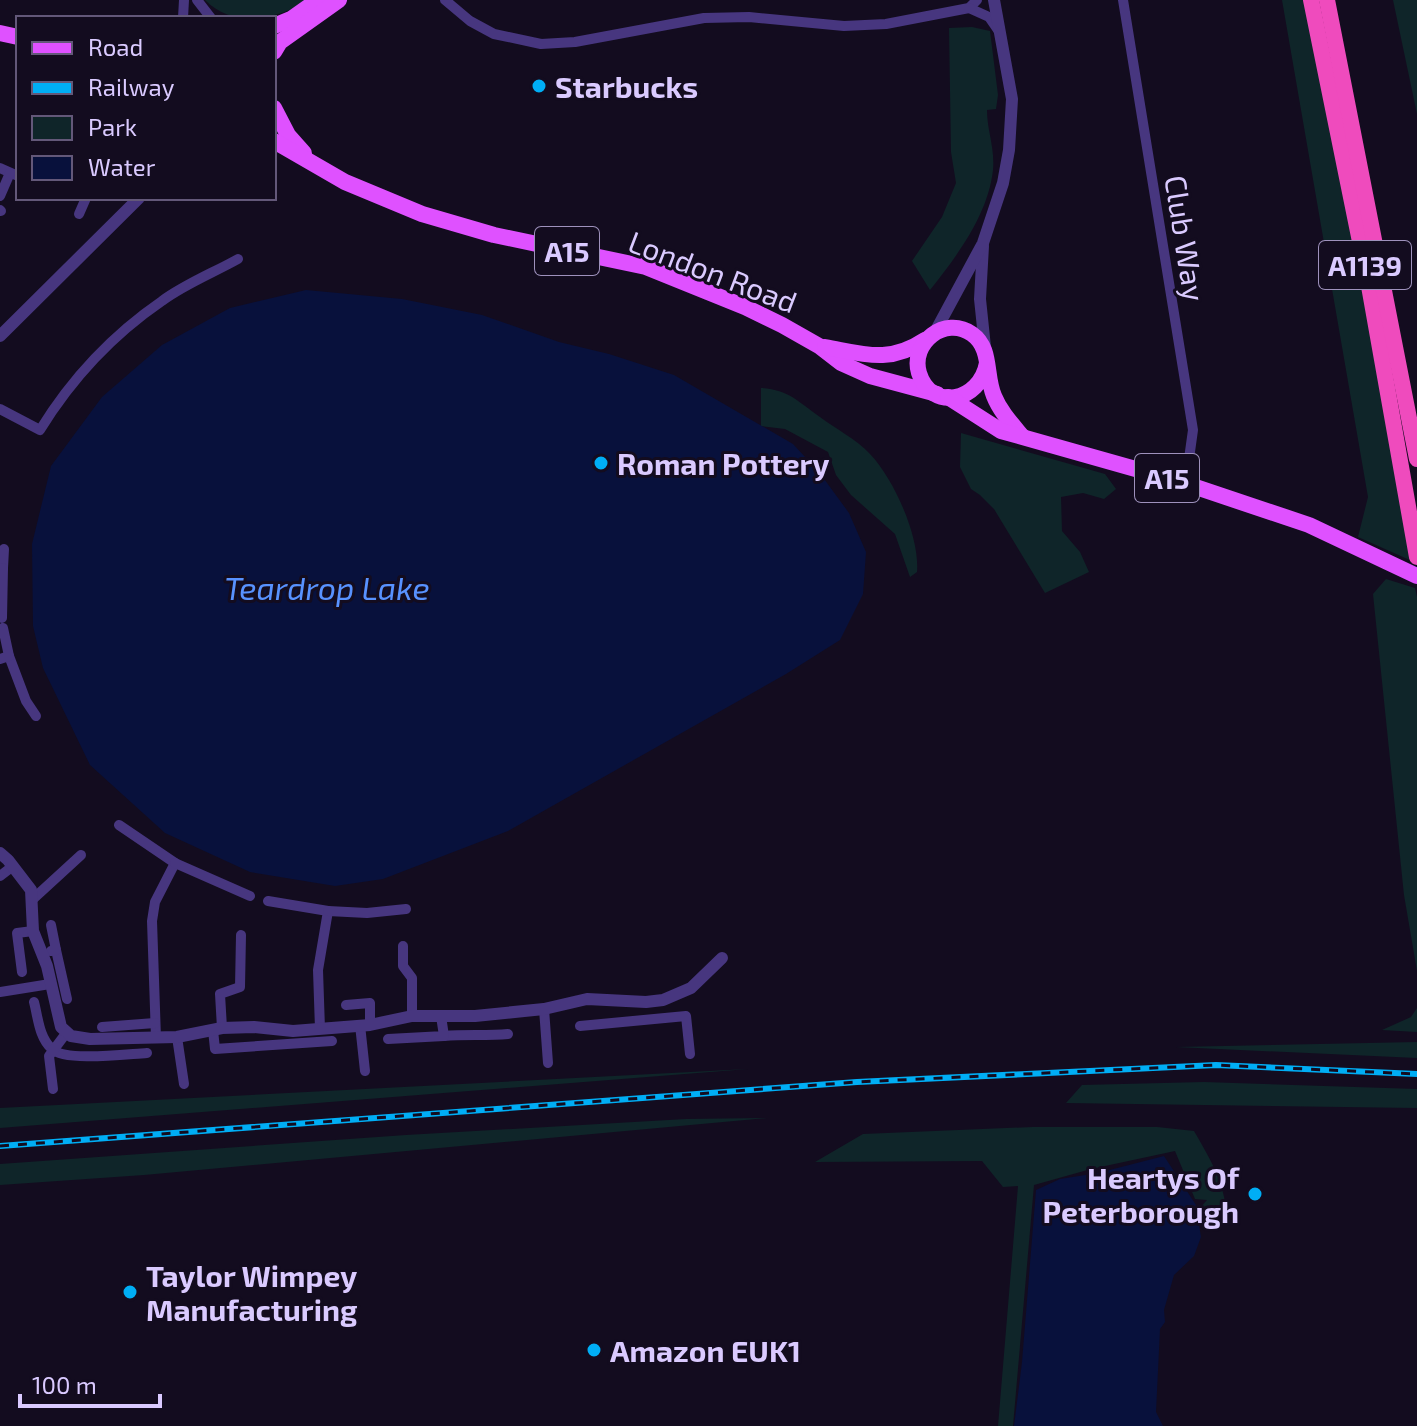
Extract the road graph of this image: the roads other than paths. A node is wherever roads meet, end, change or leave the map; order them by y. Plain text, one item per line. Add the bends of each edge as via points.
1 (197, 0) edge
2 (318, 0) edge
3 (339, 0) edge
4 (445, 0) edge
5 (997, 0) edge
6 (1123, 0) edge
7 (1311, 0) edge
8 (1327, 0) edge
9 (973, 4) edge
10 (209, 16) edge
11 (276, 25) edge
12 (1001, 37) junction
13 (276, 49) edge
14 (276, 112) edge
15 (276, 142) edge
16 (313, 163) junction
17 (9, 172) edge
18 (0, 196) edge
19 (137, 200) edge
20 (983, 243) junction
21 (232, 259) dead end
22 (0, 336) edge
23 (930, 336) junction
24 (819, 346) junction
25 (986, 358) junction
26 (942, 396) junction
27 (0, 409) edge
28 (1023, 437) junction
29 (1417, 459) edge
30 (1178, 481) junction
31 (4, 549) dead end
32 (1417, 557) edge
33 (1, 568) edge
34 (1417, 576) edge
35 (5, 657) edge
36 (36, 716) dead end
37 (119, 825) dead end
38 (0, 853) edge
39 (81, 855) dead end
40 (175, 863) junction
41 (13, 866) junction
42 (0, 876) edge
43 (250, 896) dead end
44 (33, 899) junction
45 (268, 901) dead end
46 (406, 909) dead end
47 (328, 911) junction
48 (51, 925) dead end
49 (33, 931) junction
50 (241, 935) dead end
51 (403, 946) dead end
52 (49, 951) junction
53 (722, 958) dead end
54 (22, 972) dead end
55 (50, 984) junction
56 (0, 992) edge
57 (67, 999) dead end
58 (34, 1002) dead end
59 (646, 1002) junction
60 (346, 1005) dead end
61 (544, 1009) junction
62 (412, 1016) junction
63 (441, 1016) junction
64 (645, 1021) junction
65 (155, 1023) junction
66 (365, 1025) junction
67 (580, 1026) dead end
68 (102, 1027) dead end
69 (268, 1028) junction
70 (217, 1029) junction
71 (320, 1029) junction
72 (67, 1032) junction
73 (508, 1034) dead end
74 (444, 1036) junction
75 (177, 1037) junction
76 (156, 1038) junction
77 (388, 1039) dead end
78 (332, 1041) dead end
79 (267, 1046) junction
80 (53, 1052) junction
81 (147, 1053) dead end
82 (690, 1054) dead end
83 (548, 1063) dead end
84 (365, 1071) dead end
85 (184, 1084) dead end
86 (53, 1089) dead end

1 - 10 street
2 - 11 main road
3 - 13 main road
4 - 9 street via 494,34 541,44 704,18 886,24
5 - 12 street
6 - 30 street, Club Way via 1193,430 1188,466
7 - 32 highway, A1139
8 - 29 highway, A1139
9 - 12 street
12 - 20 street via 1012,99 1009,150
14 - 16 main road, London Road / A15
15 - 16 main road, London Road / A15
16 - 24 main road, London Road / A15 via 422,214 646,267 745,307
17 - 18 street
19 - 22 street
20 - 23 street
20 - 25 street via 980,299
21 - 27 street via 121,331 73,380 40,430
23 - 24 main road, London Road / A15 via 904,352 880,356
23 - 25 main road, A15 via 965,330 981,343
23 - 26 main road, A15 via 920,349 918,370 928,389
24 - 26 main road, London Road / A15 via 870,376
25 - 26 main road via 985,374 971,393
25 - 28 main road via 995,399
26 - 28 main road, London Road / A15 via 1001,431
28 - 30 main road, London Road / A15
30 - 34 main road, London Road / A15 via 1309,525
31 - 33 street
33 - 35 street
35 - 36 street
37 - 40 street
38 - 41 street
39 - 44 street
40 - 43 street
40 - 65 street via 155,902 152,921
41 - 42 street
41 - 44 street
44 - 49 street
45 - 47 street
46 - 47 street
47 - 71 street via 318,970
48 - 52 street
49 - 52 street
49 - 54 street via 16,927
50 - 70 street via 240,987 220,994
51 - 62 street via 403,966 412,978
52 - 55 street
52 - 57 street
53 - 59 street via 691,988
55 - 56 street
55 - 72 street
58 - 80 street via 43,1037
59 - 61 street via 587,999
59 - 64 street
60 - 66 street via 370,1003
61 - 63 street
61 - 83 street
62 - 63 street
62 - 66 street
63 - 74 street
64 - 67 street
64 - 82 street via 686,1016
65 - 68 street
65 - 76 street
66 - 71 street
66 - 84 street
69 - 70 street
69 - 71 street
69 - 79 street
70 - 75 street
70 - 79 street via 215,1049
72 - 76 street via 90,1039
72 - 80 street
73 - 74 street
74 - 77 street
75 - 76 street
75 - 85 street
78 - 79 street
80 - 81 street
80 - 86 street

